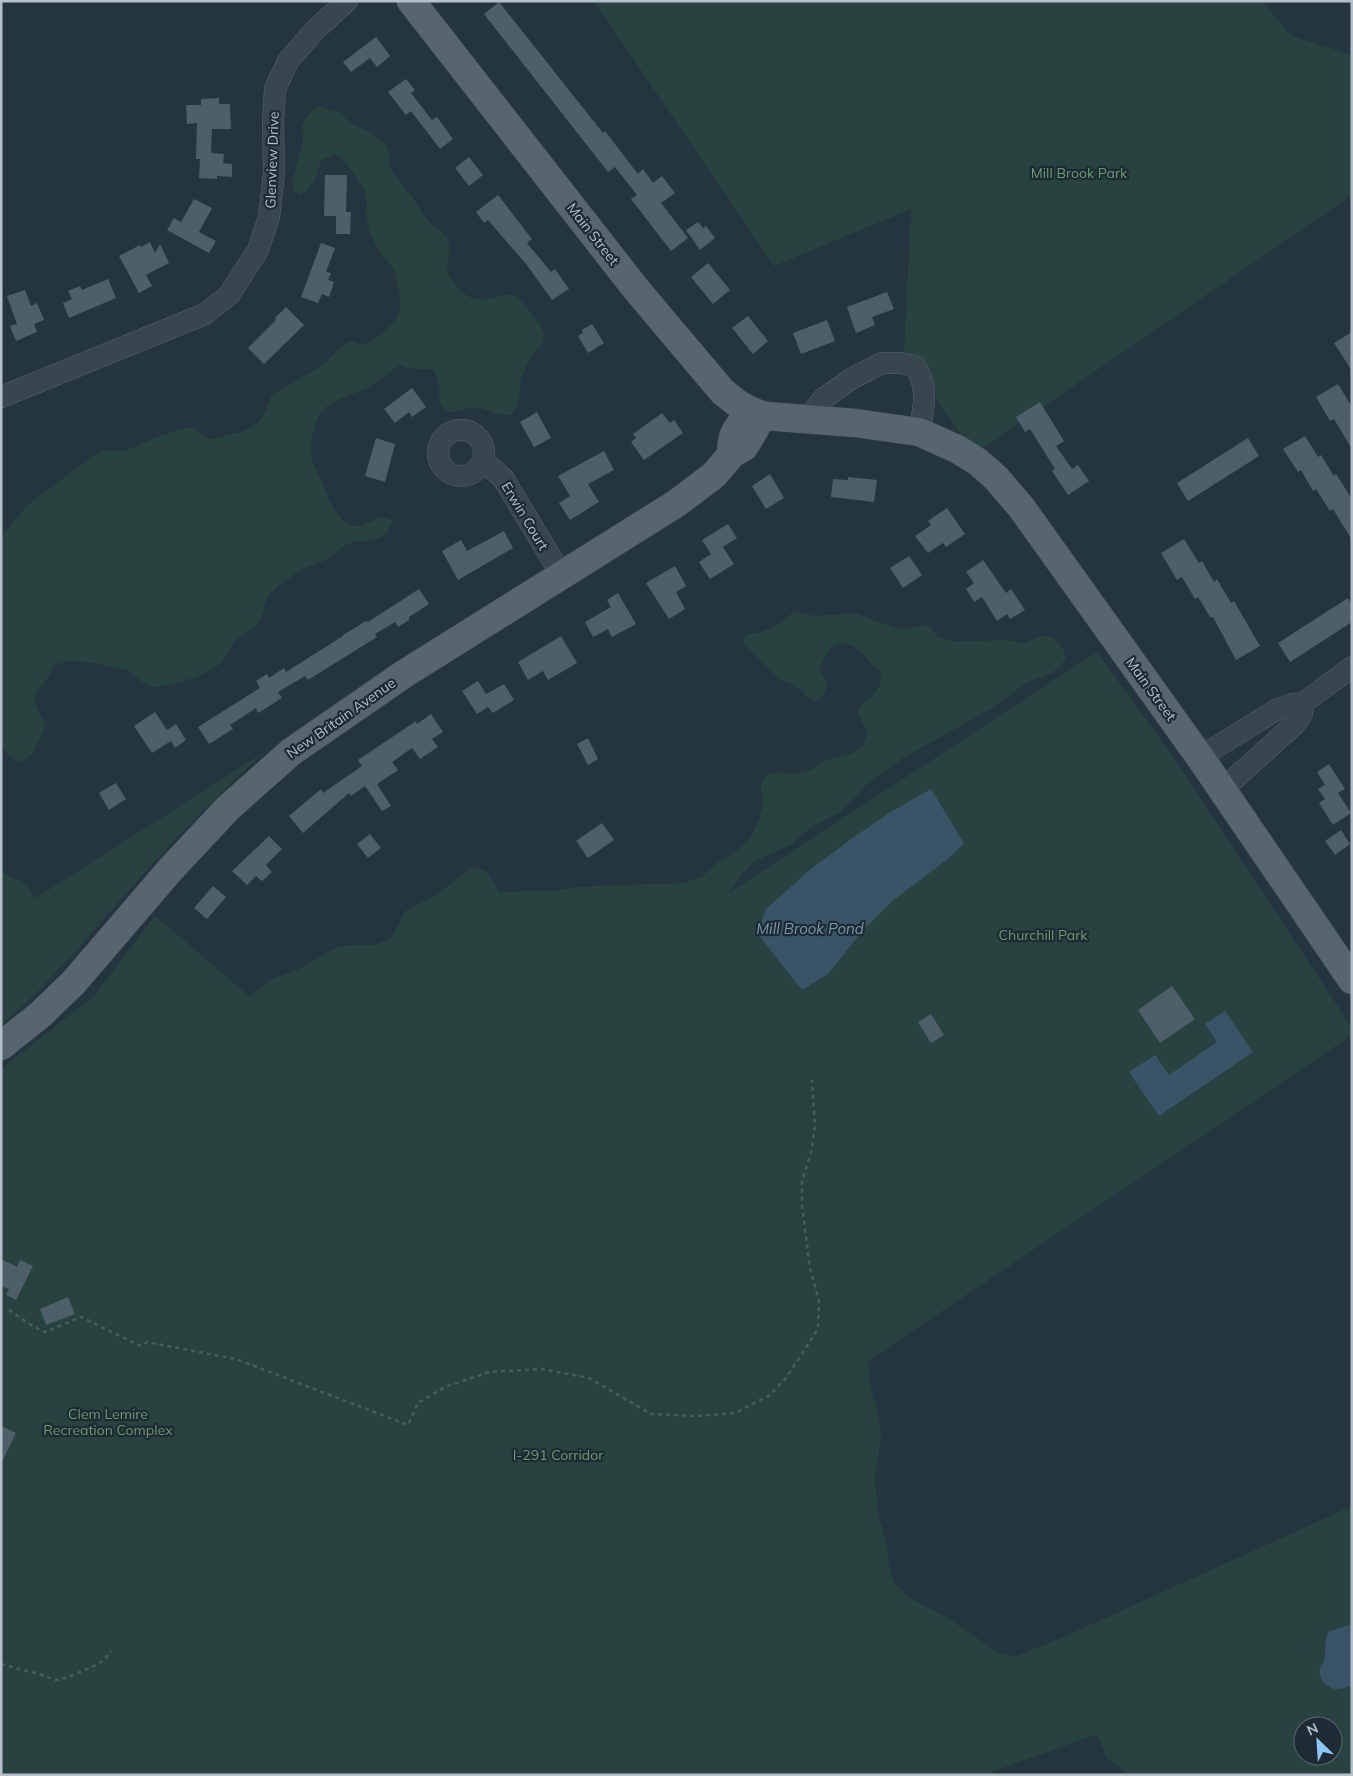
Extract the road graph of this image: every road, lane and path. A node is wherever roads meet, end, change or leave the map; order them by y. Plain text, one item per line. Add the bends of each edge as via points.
1 (347, 1) edge
2 (411, 1) edge
3 (1, 396) edge
4 (755, 414) junction
5 (806, 420) junction
6 (919, 432) junction
7 (483, 461) dead end
8 (562, 576) junction
9 (1352, 667) edge
10 (1303, 703) junction
11 (1200, 757) junction
12 (1222, 790) junction
13 (1352, 980) edge
14 (1, 1046) edge
15 (812, 1080) dead end
16 (9, 1310) dead end
17 (111, 1651) dead end
18 (1, 1664) edge

1 - 3 street, Glenview Drive via 316,28 288,61 275,89 274,172 269,217 258,250 229,295 205,314
2 - 4 main road, Main Street via 636,289 722,391
4 - 5 main road, Main Street
4 - 8 main road, New Britain Avenue via 743,419 732,439 732,454 714,476
5 - 6 main road, Main Street
5 - 6 street via 824,398 851,379 882,363 900,362 915,366 922,377 924,393
6 - 11 main road, Main Street via 964,452 1009,492
7 - 8 street, Erwin Court via 503,478
8 - 14 main road, New Britain Avenue via 404,674 291,752 228,808 158,883 74,982
9 - 10 street
10 - 11 street via 1278,709
10 - 12 street via 1302,714 1295,724
11 - 12 main road, Main Street
12 - 13 main road, Main Street
15 - 16 path via 815,1126 802,1181 802,1206 810,1269 819,1300 818,1329 786,1378 770,1395 735,1413 697,1416 651,1414 589,1378 542,1369 489,1372 445,1387 418,1403 408,1425 236,1359 147,1342 141,1346 82,1317 45,1332
17 - 18 path via 94,1666 54,1680

